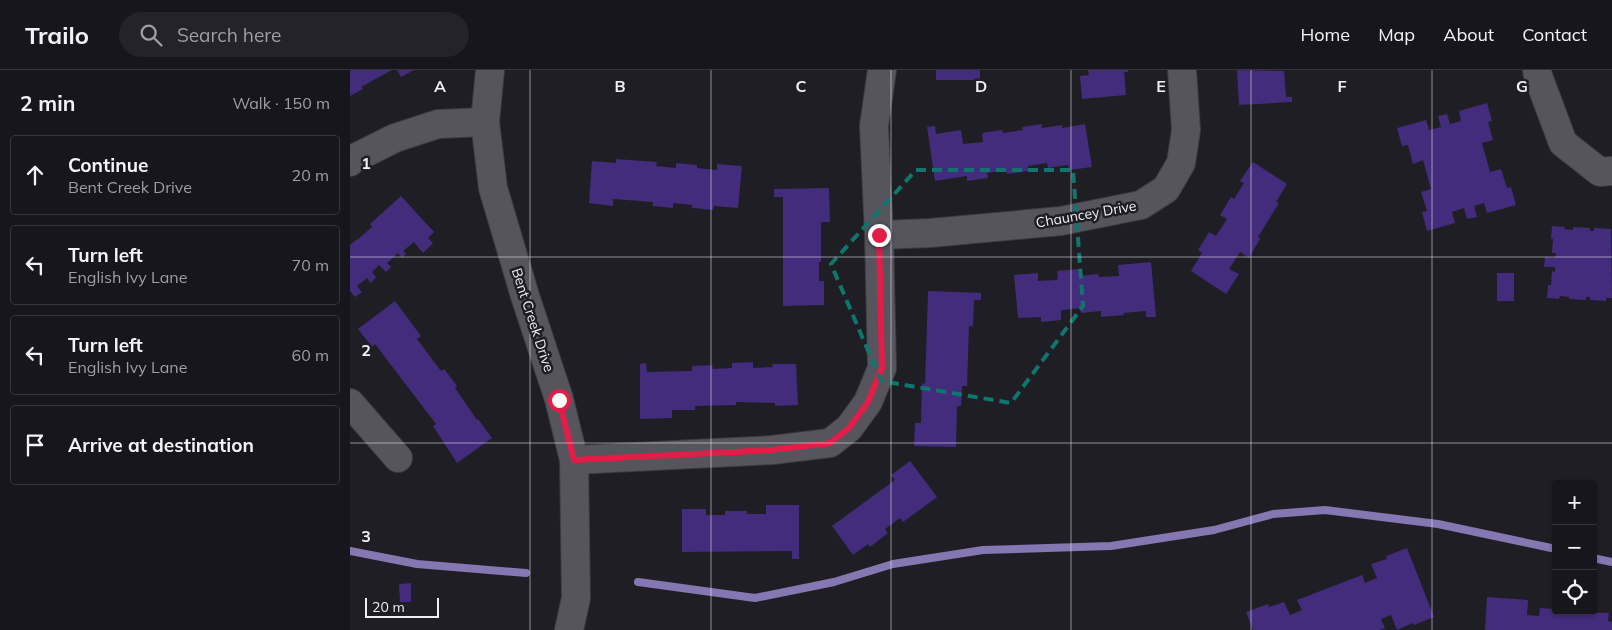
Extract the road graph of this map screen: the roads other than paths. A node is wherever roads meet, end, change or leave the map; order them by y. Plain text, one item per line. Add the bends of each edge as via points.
1 (490, 70) edge
2 (882, 70) edge
3 (1182, 70) edge
4 (1537, 70) edge
5 (485, 122) junction
6 (350, 162) edge
7 (1612, 171) edge
8 (879, 235) junction
9 (350, 403) edge
10 (398, 458) dead end
11 (574, 460) junction
12 (570, 630) edge

1 - 5 street, Bent Creek Drive
2 - 8 street via 874,126
3 - 8 street, Chauncey Drive via 1186,130 1181,163 1166,189 1141,205 1061,221
4 - 7 street via 1563,143 1600,172
5 - 6 street via 438,124 395,138
5 - 11 street, Bent Creek Drive via 493,188 559,400
8 - 11 street via 882,368 868,402 849,428 830,443 772,450
9 - 10 street
11 - 12 street, Bent Creek Drive via 576,598

